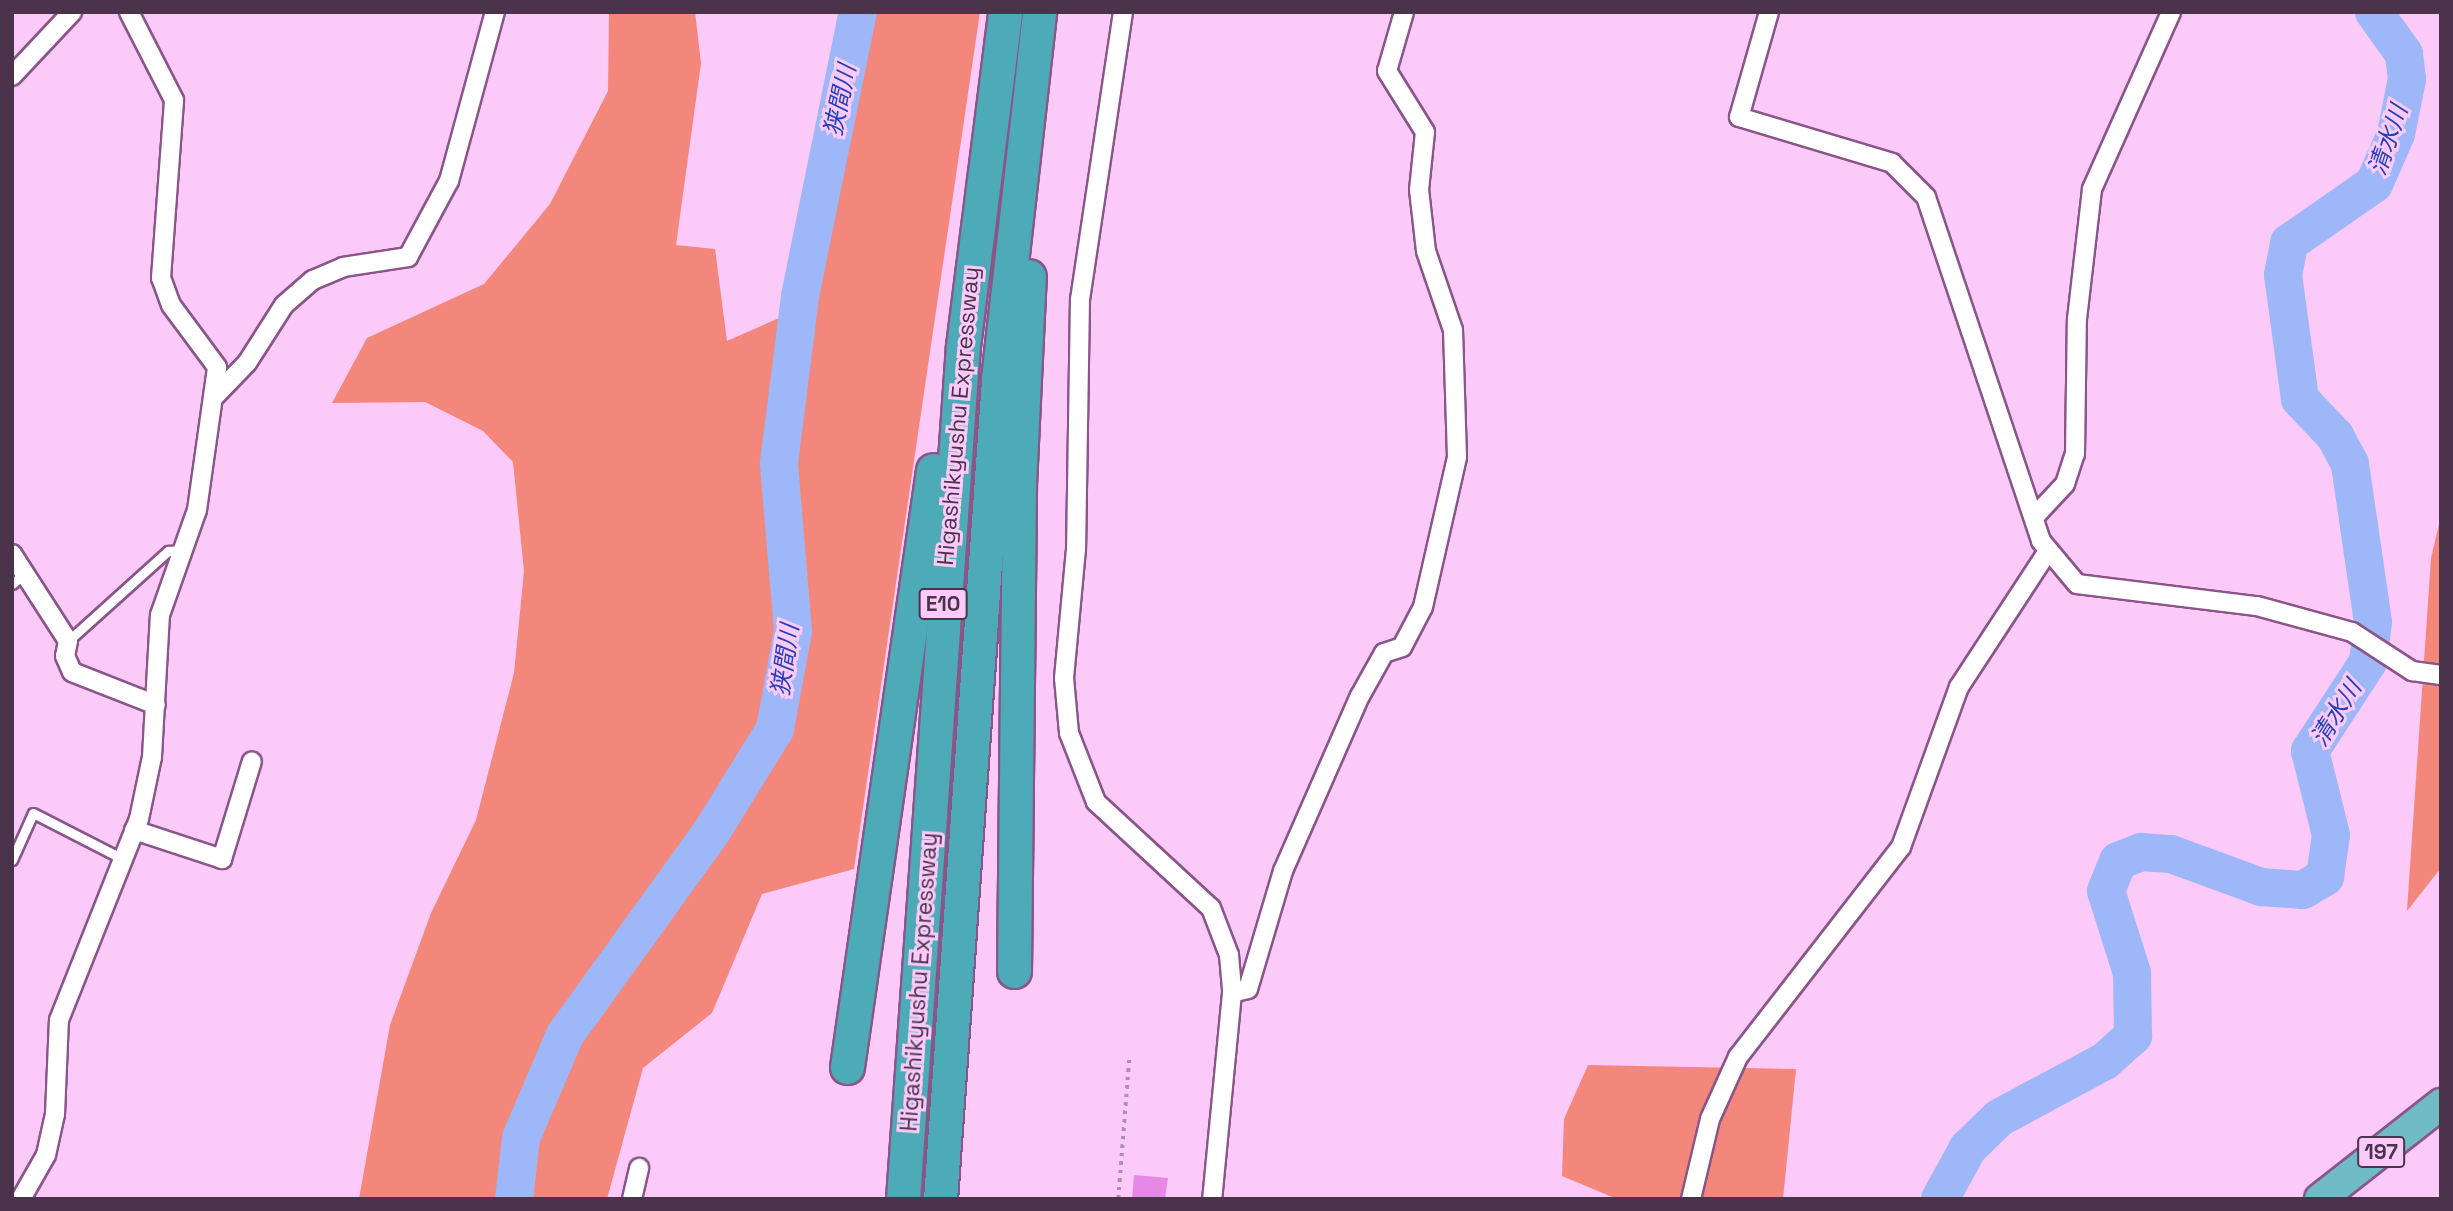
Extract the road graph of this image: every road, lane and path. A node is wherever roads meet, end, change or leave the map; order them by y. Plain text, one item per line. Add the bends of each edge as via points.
1 (72, 12) edge
2 (129, 12) edge
3 (495, 12) edge
4 (1005, 12) edge
5 (1039, 12) edge
6 (1051, 12) edge
7 (1123, 12) edge
8 (1404, 12) edge
9 (1769, 12) edge
10 (2171, 12) edge
11 (12, 76) edge
12 (978, 200) junction
13 (214, 397) junction
14 (2036, 515) junction
15 (181, 550) junction
16 (2048, 551) junction
17 (12, 554) edge
18 (19, 579) edge
19 (68, 641) junction
20 (2441, 675) edge
21 (156, 705) junction
22 (252, 761) dead end
23 (134, 830) junction
24 (123, 859) junction
25 (12, 860) edge
26 (1014, 971) dead end
27 (1233, 993) junction
28 (1129, 1059) dead end
29 (847, 1067) dead end
30 (2441, 1104) edge
31 (2441, 1119) edge
32 (639, 1168) dead end
33 (22, 1199) edge
34 (632, 1199) edge
35 (904, 1199) edge
36 (940, 1199) edge
37 (1118, 1199) edge
38 (1212, 1199) edge
39 (1690, 1199) edge
40 (2320, 1199) edge
41 (2346, 1199) edge

1 - 11 street
2 - 13 street via 174,100 161,278 170,305 217,367
3 - 13 street via 449,181 408,257 342,267 313,280 284,305 247,363
4 - 12 highway, Higashikyushu Expressway / E10
5 - 36 highway, Higashikyushu Expressway / E10 via 998,379
6 - 26 highway via 1030,247 1019,485
7 - 27 street via 1080,299 1076,548 1064,678 1069,733 1096,802 1212,908 1228,955
8 - 27 street via 1387,71 1425,132 1419,190 1426,251 1453,330 1457,457 1423,607 1402,647 1384,653 1360,696 1283,871 1248,989
9 - 14 street via 1739,117 1892,163 1918,186 1940,227
10 - 14 street via 2092,189 2077,319 2075,454 2065,484
12 - 29 highway via 943,396
12 - 35 highway, Higashikyushu Expressway / E10 via 944,589
13 - 15 street via 197,510
14 - 16 street
15 - 19 lane via 168,551
15 - 21 street via 160,615
16 - 20 street via 2077,584 2257,606 2352,632 2412,671
16 - 39 street via 1959,687 1900,847 1738,1057 1710,1119
17 - 18 street
18 - 19 street
19 - 21 street via 65,656 72,673
21 - 23 street
22 - 23 street via 222,859
23 - 24 street
24 - 25 lane via 33,813
24 - 33 street via 59,1020 49,1141
27 - 38 street
28 - 37 path
30 - 40 highway, 197
31 - 41 highway, 197
32 - 34 street

